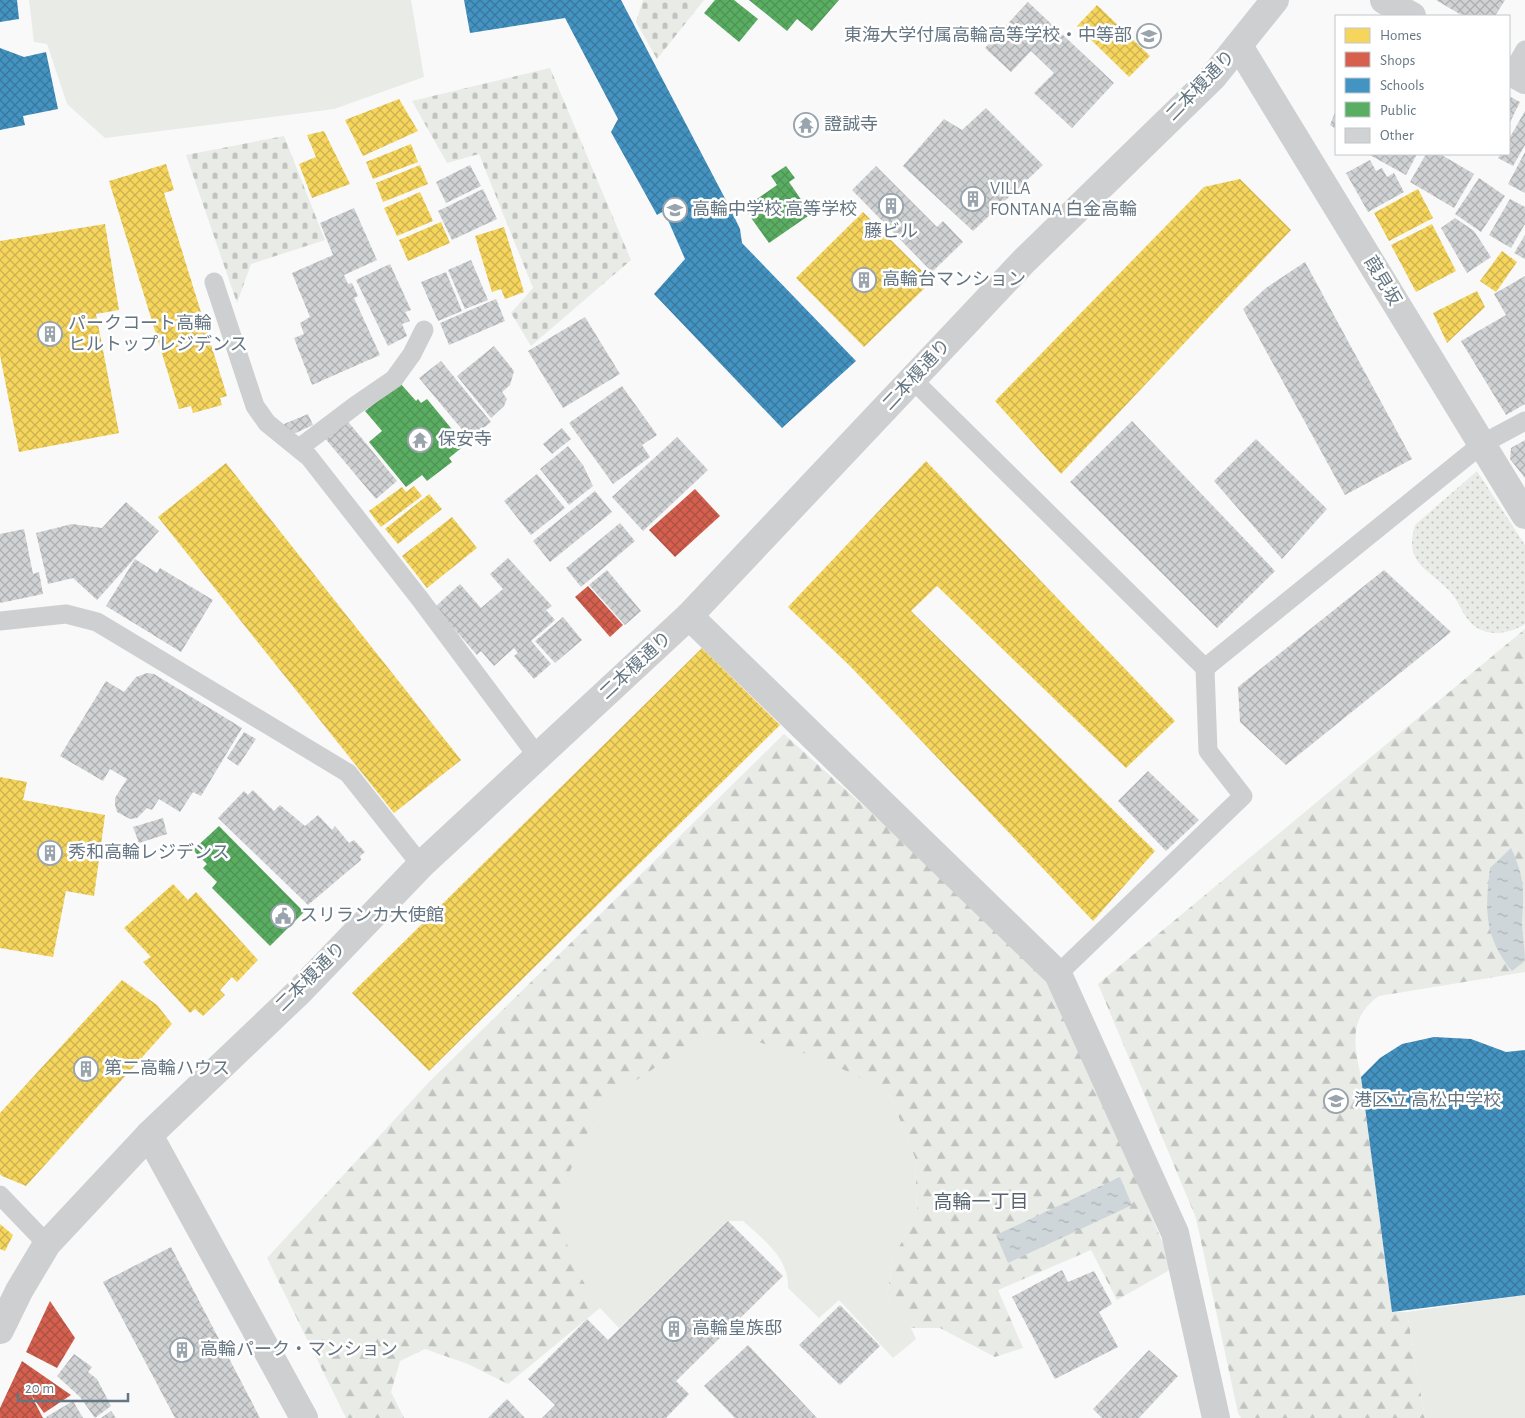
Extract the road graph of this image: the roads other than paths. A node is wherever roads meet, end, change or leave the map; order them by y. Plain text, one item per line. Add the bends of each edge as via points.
1 (1275, 0) edge
2 (1384, 0) edge
3 (1410, 15) edge
4 (1239, 46) junction
5 (214, 282) dead end
6 (424, 330) dead end
7 (913, 380) junction
8 (1525, 421) edge
9 (1482, 444) junction
10 (299, 448) junction
11 (1525, 515) edge
12 (690, 616) junction
13 (0, 621) edge
14 (1205, 668) junction
15 (538, 757) junction
16 (421, 865) junction
17 (1058, 974) junction
18 (149, 1135) junction
19 (0, 1195) edge
20 (47, 1244) junction
21 (0, 1330) edge
22 (304, 1418) edge
23 (1216, 1418) edge

1 - 4 street, 二本榎通り
2 - 3 street
4 - 7 street, 二本榎通り via 1213,77 1024,261
4 - 9 street, 葭見坂
5 - 10 lane via 256,406 267,423
6 - 10 lane via 394,379
7 - 12 street, 二本榎通り
7 - 14 lane
8 - 9 lane
9 - 11 street, 葭見坂
9 - 14 lane
10 - 15 lane via 420,599
12 - 15 street, 二本榎通り
12 - 17 street
13 - 16 lane via 66,614 98,622 348,773
14 - 17 lane via 1208,751 1243,796
15 - 16 street, 二本榎通り
16 - 18 street, 二本榎通り via 299,992
17 - 23 street via 1175,1234
18 - 20 street, 二本榎通り
18 - 22 street
19 - 20 lane
20 - 21 street, 二本榎通り

